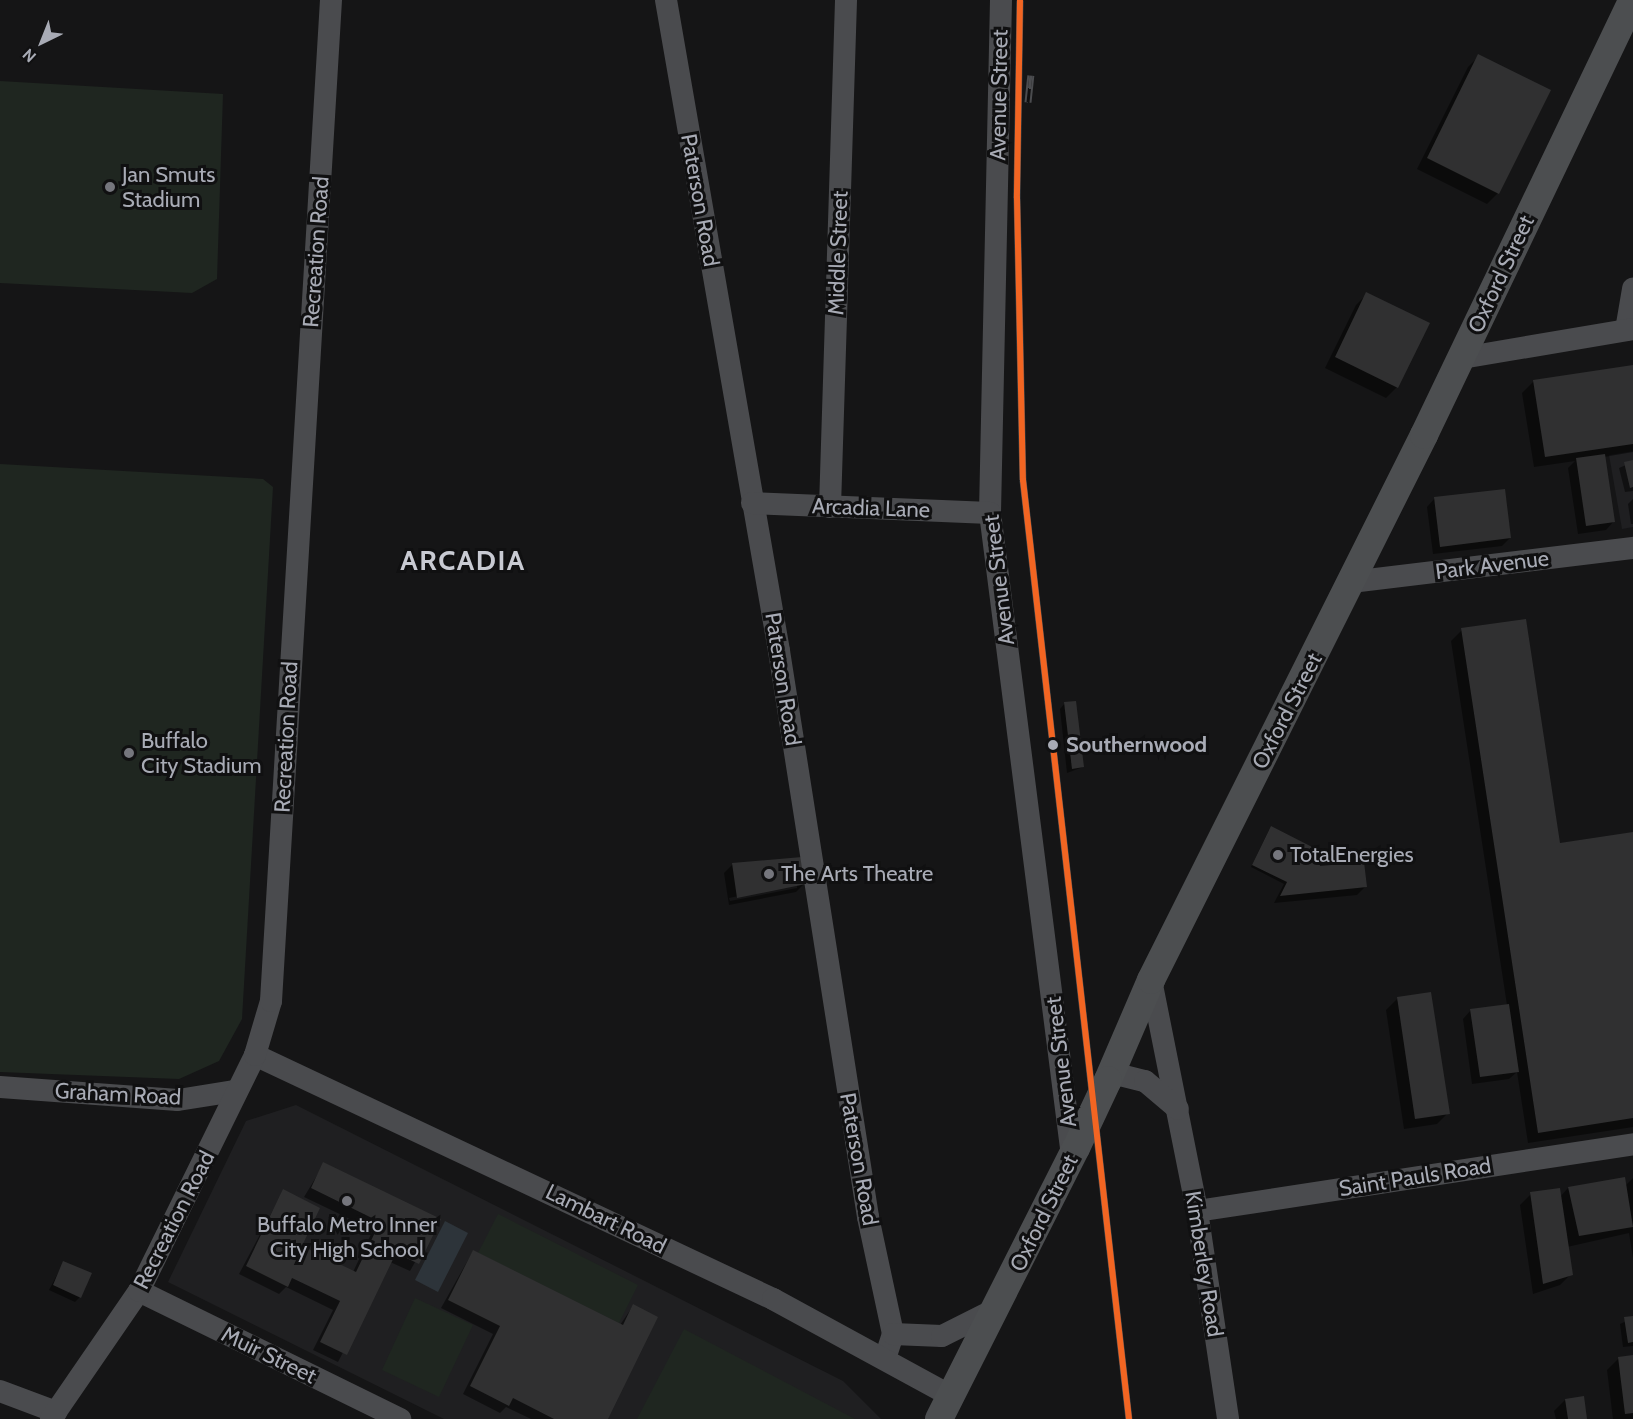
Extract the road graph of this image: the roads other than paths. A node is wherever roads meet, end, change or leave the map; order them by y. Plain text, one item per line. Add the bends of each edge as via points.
1 (331, 0) edge
2 (666, 0) edge
3 (846, 0) edge
4 (1000, 0) edge
5 (1632, 0) edge
6 (1633, 289) edge
7 (1629, 330) edge
8 (1462, 358) junction
9 (752, 503) junction
10 (830, 507) junction
11 (990, 513) junction
12 (1633, 548) edge
13 (1351, 582) junction
14 (1151, 980) junction
15 (255, 1055) junction
16 (1110, 1077) junction
17 (0, 1087) edge
18 (236, 1091) junction
19 (1178, 1109) junction
20 (1633, 1144) edge
21 (1074, 1152) junction
22 (1197, 1211) junction
23 (139, 1291) junction
24 (996, 1309) junction
25 (893, 1334) junction
26 (885, 1358) junction
27 (0, 1390) edge
28 (945, 1407) edge
29 (53, 1415) edge
30 (400, 1419) edge
31 (1228, 1419) edge

1 - 15 street, Recreation Road via 272,990
2 - 9 street, Paterson Road
3 - 10 street, Middle Street
4 - 11 street, Avenue Street
5 - 8 main road, Oxford Street
6 - 7 street
7 - 8 street
8 - 13 main road, Oxford Street
9 - 10 street, Arcadia Lane
9 - 25 street, Paterson Road via 851,1115
10 - 11 street, Arcadia Lane
11 - 21 street, Avenue Street
12 - 13 street, Park Avenue
13 - 14 main road, Oxford Street
14 - 16 main road, Oxford Street
14 - 19 street, Kimberley Road
15 - 18 street, Recreation Road
15 - 26 street, Lambart Road via 773,1299
16 - 19 street via 1145,1082
16 - 21 main road, Oxford Street, bridge
17 - 18 street, Graham Road via 178,1100
18 - 23 street, Recreation Road
19 - 22 street, Kimberley Road
20 - 22 street, Saint Pauls Road
21 - 24 main road, Oxford Street
22 - 31 street, Kimberley Road
23 - 29 street, Recreation Road
23 - 30 street, Muir Street
24 - 25 street via 942,1336
24 - 28 main road, Oxford Street
25 - 26 street, Paterson Road
26 - 28 street, Lambart Road
27 - 29 street

